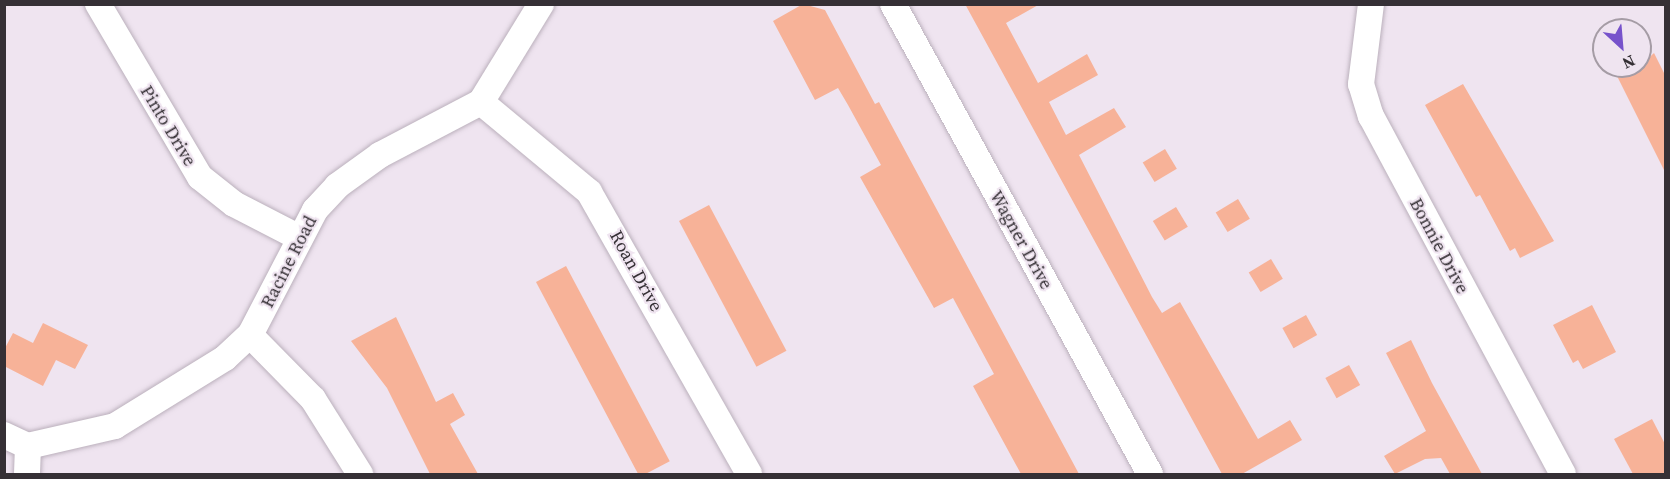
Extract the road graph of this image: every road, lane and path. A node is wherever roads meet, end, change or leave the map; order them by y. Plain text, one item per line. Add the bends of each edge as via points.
1 (98, 4) edge
2 (541, 4) edge
3 (893, 4) edge
4 (1371, 4) edge
5 (481, 102) junction
6 (298, 237) junction
7 (250, 335) junction
8 (4, 435) edge
9 (28, 446) junction
10 (27, 474) edge
11 (360, 474) edge
12 (749, 474) edge
13 (1150, 474) edge
14 (1563, 474) edge

1 - 6 street, Pinto Drive via 200,177 234,204
2 - 5 street, Racine Road
3 - 13 street, Wagner Drive
4 - 14 street, Bonnie Drive via 1361,84 1371,116
5 - 6 street, Racine Road via 354,172 315,210
5 - 12 street, Roan Drive via 589,192
6 - 7 street, Racine Road via 277,290
7 - 9 street, Racine Road via 192,383 115,426
7 - 11 street via 314,399
8 - 9 street
9 - 10 street

